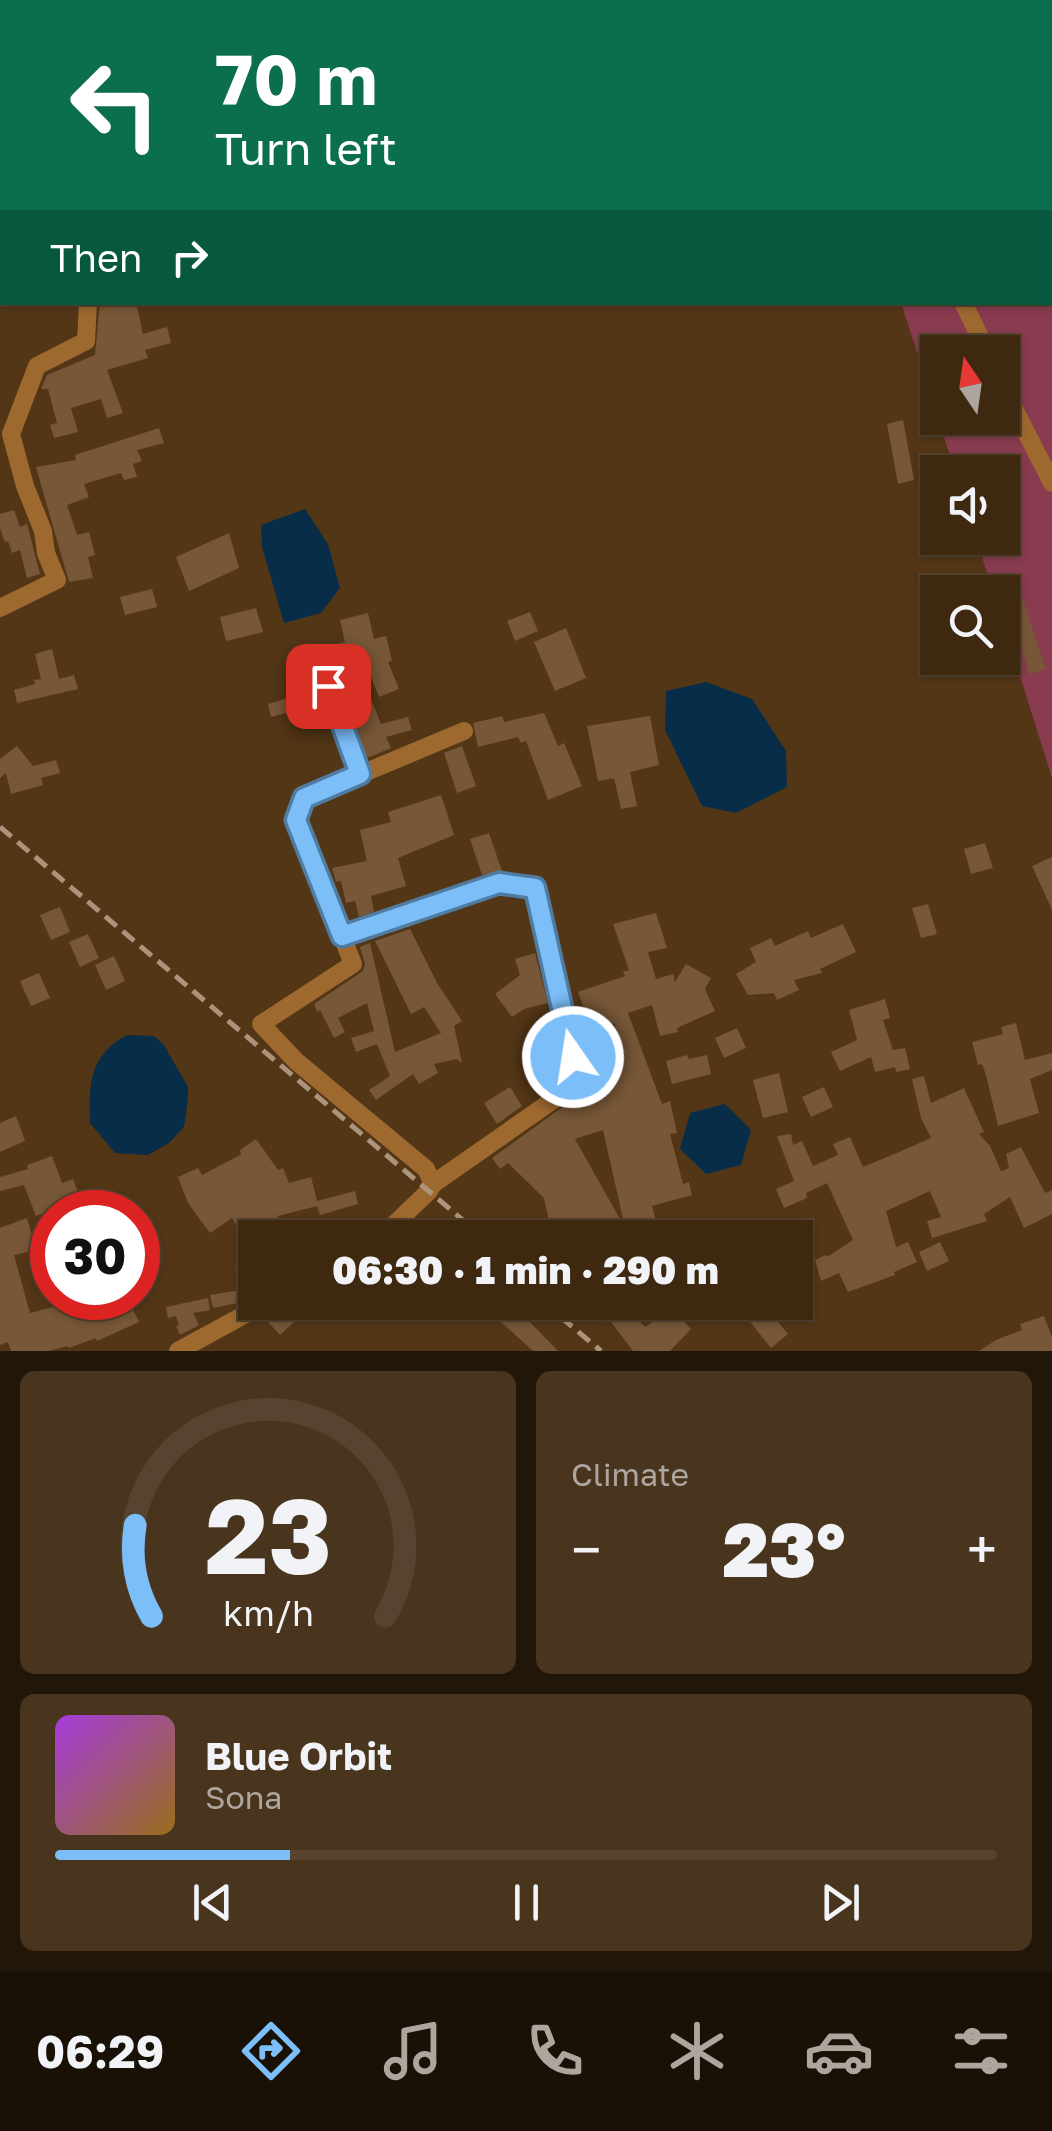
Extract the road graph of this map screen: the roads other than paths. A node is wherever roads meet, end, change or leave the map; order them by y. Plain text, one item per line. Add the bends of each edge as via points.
1 (88, 305) edge
2 (965, 305) edge
3 (979, 335) edge
4 (1020, 420) edge
5 (1052, 483) edge
6 (0, 608) edge
7 (328, 686) dead end
8 (464, 731) dead end
9 (360, 774) junction
10 (342, 936) junction
11 (433, 1184) junction
12 (400, 1220) edge
13 (238, 1318) edge
14 (178, 1351) edge

1 - 6 street via 86,341 37,366 11,434 57,580
2 - 3 street
4 - 5 street
7 - 9 street
8 - 9 street
9 - 10 street via 304,798 296,820
10 - 11 street via 353,964 261,1024 426,1169
10 - 11 street via 499,883 535,888 579,1082
11 - 12 street
13 - 14 street

